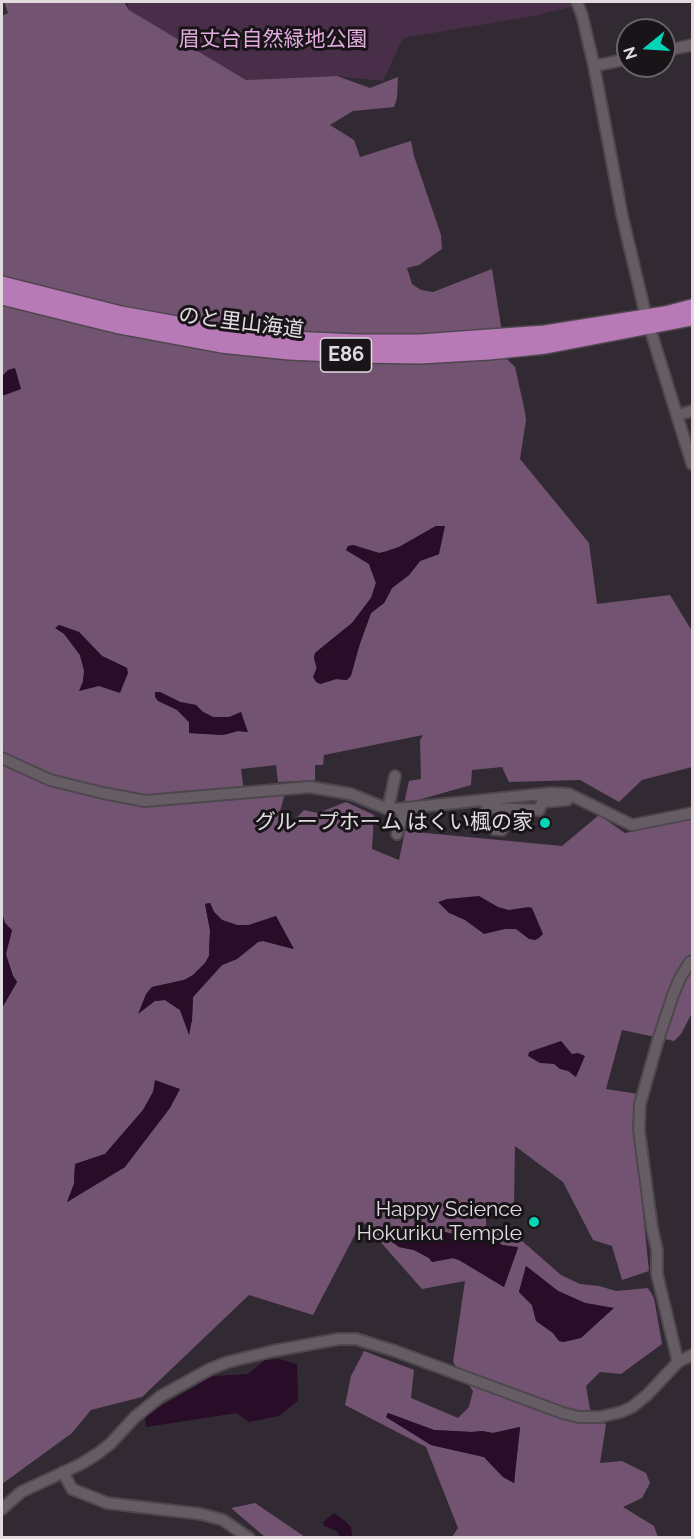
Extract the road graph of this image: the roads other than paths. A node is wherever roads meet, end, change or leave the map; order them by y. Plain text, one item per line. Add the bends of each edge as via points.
1 (577, 2) edge
2 (693, 45) edge
3 (676, 49) edge
4 (616, 61) edge
5 (594, 66) junction
6 (2, 284) edge
7 (2, 297) edge
8 (693, 307) edge
9 (644, 308) dead end
10 (693, 318) edge
11 (652, 335) dead end
12 (693, 411) edge
13 (677, 415) junction
14 (693, 464) edge
15 (2, 758) edge
16 (394, 776) dead end
17 (487, 804) junction
18 (596, 807) junction
19 (388, 808) junction
20 (404, 810) junction
21 (693, 813) edge
22 (502, 830) dead end
23 (398, 834) dead end
24 (693, 961) edge
25 (693, 1355) edge
26 (678, 1362) junction
27 (63, 1472) junction
28 (2, 1509) edge
29 (249, 1538) edge

1 - 5 street
2 - 3 street
4 - 5 street
5 - 9 street
6 - 8 highway, のと里山海道 / E86 via 121,315 221,332 357,342 420,342 545,333
7 - 10 highway, のと里山海道 / E86 via 119,326 220,345 356,355 500,351
11 - 13 street
12 - 13 street
13 - 14 street
15 - 19 street via 50,780 145,801 309,787 351,794
16 - 19 street
17 - 18 street via 551,793 569,794
17 - 18 street via 539,810 542,802 573,800
17 - 20 street
17 - 22 street via 489,823
18 - 21 street via 632,825
19 - 20 street
20 - 23 street
24 - 26 street via 680,978 659,1037 640,1104 639,1130 657,1274
25 - 26 street
26 - 27 street via 632,1407 600,1417 579,1417 356,1340 310,1344 210,1369 161,1396 110,1444
27 - 28 street via 21,1492
27 - 29 street via 72,1489 107,1503 201,1514 223,1520

